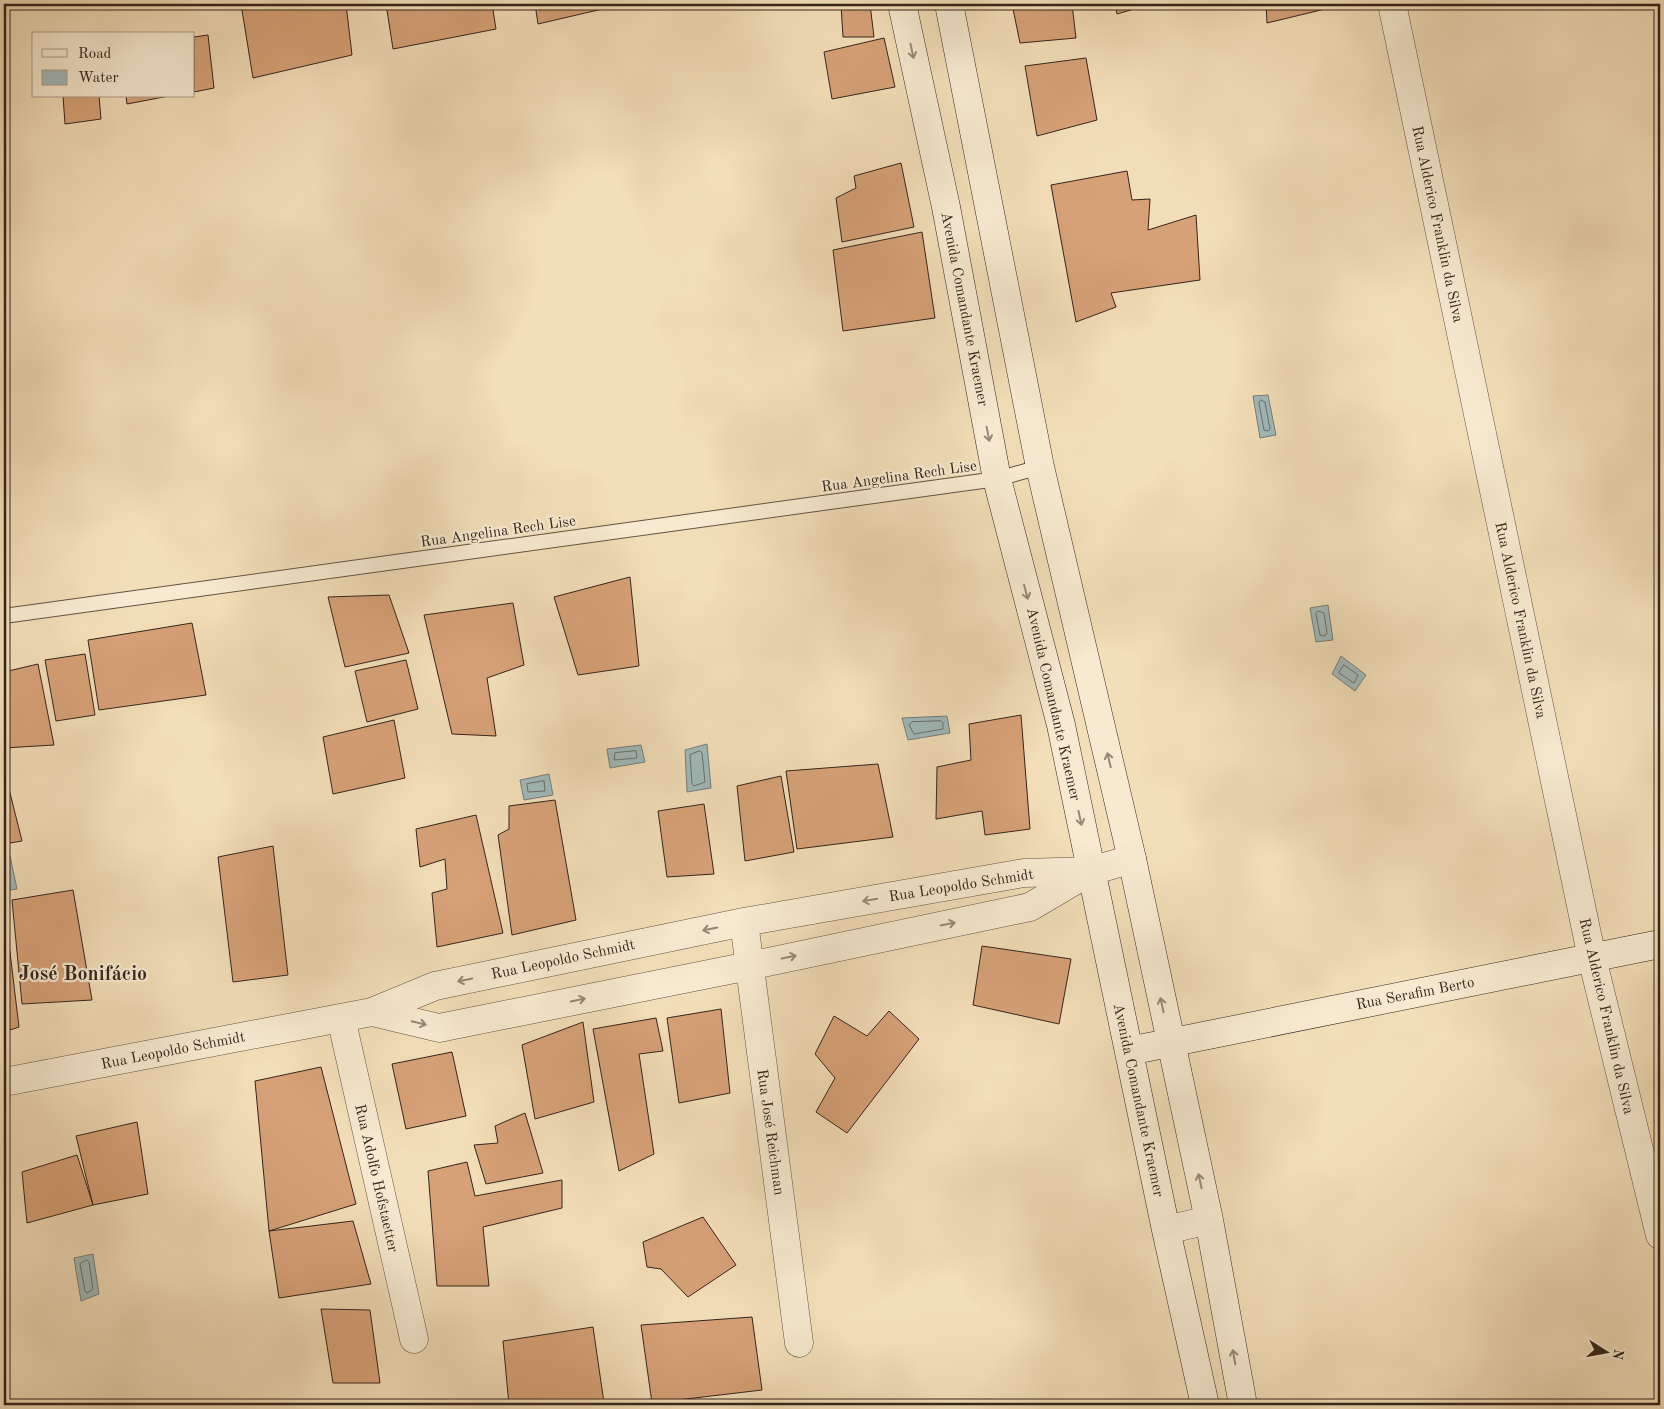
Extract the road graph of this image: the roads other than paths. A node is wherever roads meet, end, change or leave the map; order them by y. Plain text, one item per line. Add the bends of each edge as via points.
1 (902, 4) edge
2 (949, 4) edge
3 (1392, 4) edge
4 (986, 198) junction
5 (946, 207) junction
6 (1040, 467) junction
7 (997, 479) junction
8 (4, 616) edge
9 (1098, 715) junction
10 (1061, 725) junction
11 (1132, 859) junction
12 (1091, 872) junction
13 (744, 922) junction
14 (1660, 944) edge
15 (1592, 958) junction
16 (749, 966) junction
17 (372, 1012) junction
18 (341, 1018) junction
19 (1169, 1042) junction
20 (1129, 1051) junction
21 (4, 1082) edge
22 (1209, 1220) junction
23 (1166, 1230) junction
24 (1660, 1235) edge
25 (414, 1339) dead end
26 (799, 1343) dead end
27 (1205, 1405) edge
28 (1243, 1405) edge

1 -> 5 street, Avenida Comandante Kraemer
2 - 4 street
3 - 15 street, Rua Alderico Franklin da Silva
4 - 5 street
4 - 6 street
5 -> 7 street, Avenida Comandante Kraemer
6 - 7 lane, Rua Angelina Rech Lise
6 - 9 street
7 - 8 lane, Rua Angelina Rech Lise
7 -> 10 street, Avenida Comandante Kraemer
9 - 10 street
11 -> 9 street
10 -> 12 street, Avenida Comandante Kraemer
11 - 12 street
19 -> 11 street
12 -> 13 street, Rua Leopoldo Schmidt via 1024,873
16 -> 12 street, Rua Leopoldo Schmidt via 1030,907
12 - 20 street, Avenida Comandante Kraemer
13 - 16 street, Rua José Reichman
13 -> 17 street, Rua Leopoldo Schmidt via 435,986
14 - 15 street, Rua Serafim Berto
15 - 19 street, Rua Serafim Berto
15 - 24 street, Rua Alderico Franklin da Silva
17 -> 16 street, Rua Leopoldo Schmidt via 439,1028
16 - 26 street, Rua José Reichman
17 - 18 street, Rua Leopoldo Schmidt
18 - 21 street, Rua Leopoldo Schmidt
18 - 25 street, Rua Adolfo Hofstaetter
19 - 20 street, Rua Serafim Berto
22 -> 19 street
20 - 23 street, Avenida Comandante Kraemer
22 - 23 street
28 -> 22 street
23 - 27 street, Avenida Comandante Kraemer

